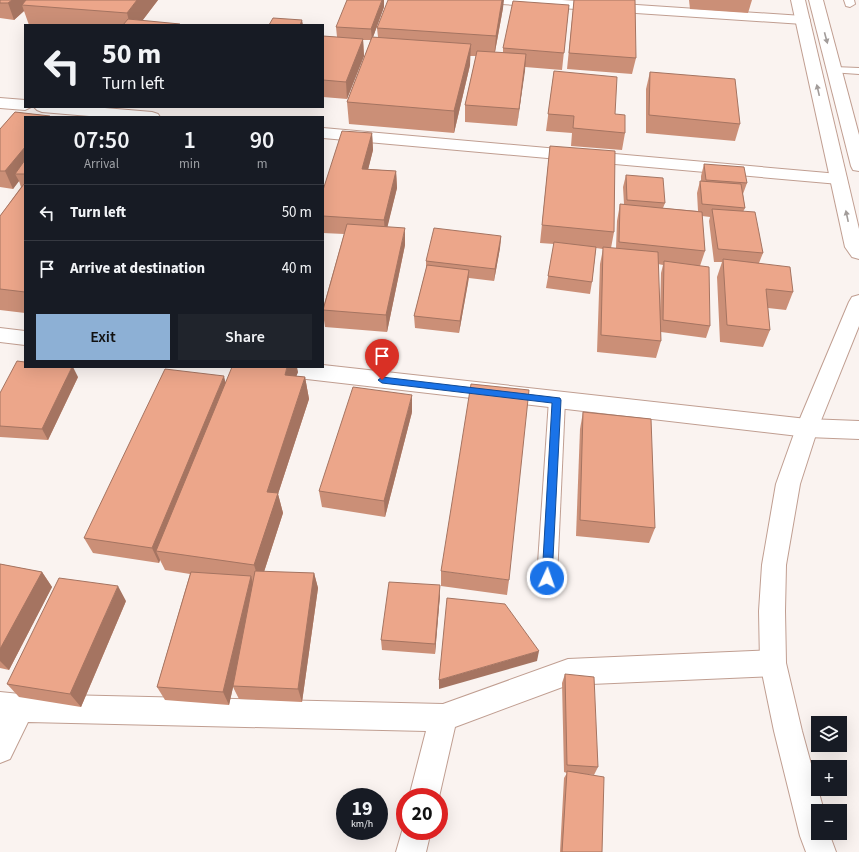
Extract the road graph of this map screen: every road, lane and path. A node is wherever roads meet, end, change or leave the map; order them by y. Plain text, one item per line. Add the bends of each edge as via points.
1 (502, 0) edge
2 (798, 0) edge
3 (816, 0) edge
4 (803, 20) junction
5 (834, 70) junction
6 (859, 72) edge
7 (0, 103) edge
8 (24, 106) edge
9 (53, 108) edge
10 (141, 116) edge
11 (324, 132) edge
12 (859, 166) edge
13 (839, 179) junction
14 (859, 253) edge
15 (859, 302) edge
16 (0, 335) edge
17 (24, 338) edge
18 (281, 368) edge
19 (557, 400) junction
20 (807, 428) junction
21 (859, 430) edge
22 (547, 578) dead end
23 (774, 662) junction
24 (10, 707) edge
25 (443, 718) junction
26 (0, 749) edge
27 (426, 788) edge
28 (414, 840) edge
29 (411, 852) edge
30 (821, 852) edge

1 - 4 street
2 - 4 street
3 -> 5 street
13 -> 4 street
5 - 6 lane
5 - 12 street
7 - 8 street
9 - 10 street
11 - 13 street
14 -> 13 street via 854,247
15 - 20 street
16 - 17 street
18 - 19 street
19 - 20 street
19 - 22 lane
20 - 21 street
20 - 23 street via 788,484 774,565
23 - 25 street via 568,672
23 - 30 street via 788,731
24 - 25 street
24 - 26 street
25 - 27 street
28 - 29 street

